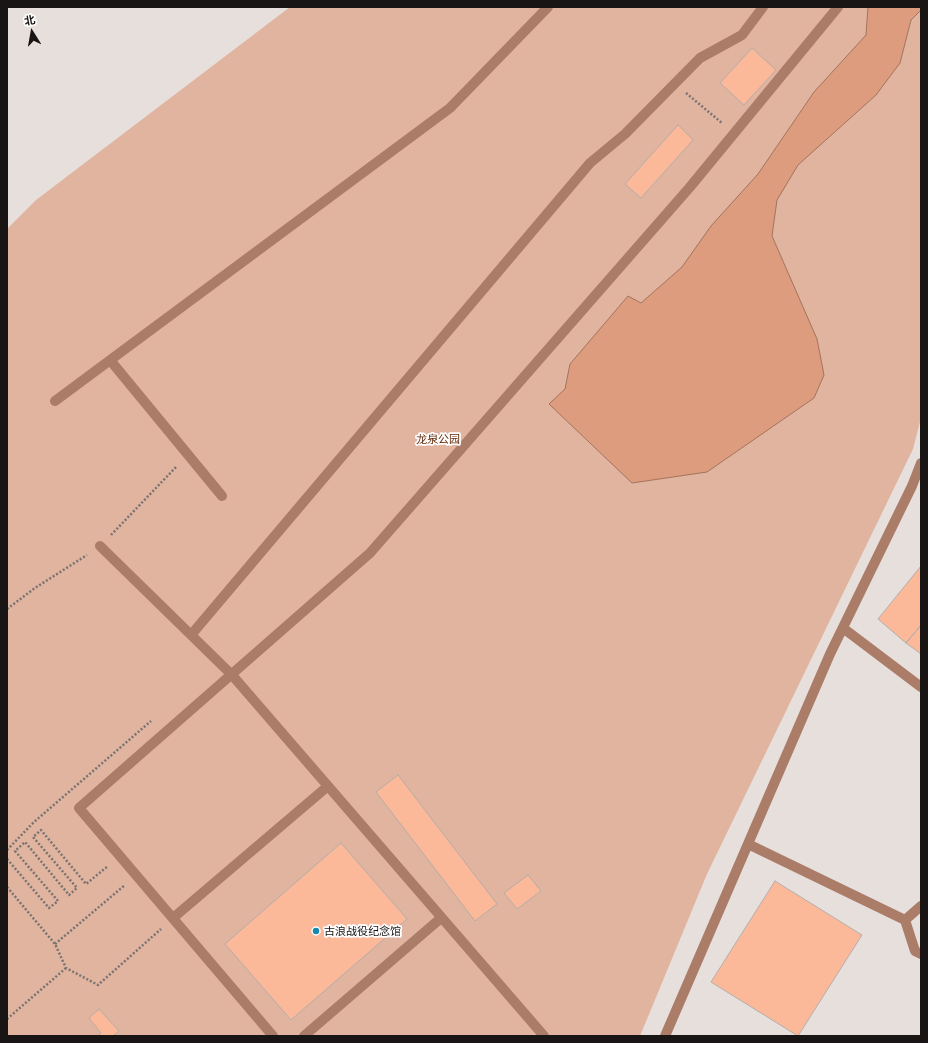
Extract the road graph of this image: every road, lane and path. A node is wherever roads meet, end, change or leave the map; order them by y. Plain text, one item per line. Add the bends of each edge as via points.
1 (548, 7) edge
2 (763, 7) edge
3 (838, 7) edge
4 (675, 84) junction
5 (734, 134) junction
6 (110, 360) junction
7 (55, 401) dead end
8 (188, 454) junction
9 (921, 463) edge
10 (222, 496) dead end
11 (100, 546) junction
12 (7, 610) edge
13 (843, 628) junction
14 (191, 635) junction
15 (232, 675) junction
16 (921, 687) edge
17 (154, 719) dead end
18 (328, 786) junction
19 (748, 844) junction
20 (7, 850) edge
21 (120, 856) junction
22 (7, 859) edge
23 (136, 875) junction
24 (7, 887) edge
25 (921, 906) edge
26 (173, 918) junction
27 (441, 918) junction
28 (905, 920) junction
29 (55, 944) junction
30 (921, 954) edge
31 (66, 968) junction
32 (7, 1019) edge
33 (273, 1036) edge
34 (304, 1036) edge
35 (544, 1036) edge
36 (665, 1036) edge

1 - 6 street via 450,108
2 - 4 street via 742,35 700,58
3 - 5 street
4 - 5 path
4 - 14 street via 625,134 590,163
5 - 15 street via 370,553
6 - 7 street
6 - 8 street
8 - 10 street
8 - 11 path
9 - 13 street
11 - 12 path via 35,588
11 - 14 street
13 - 16 street
13 - 19 street
14 - 15 street
15 - 18 street
15 - 21 street via 79,808
17 - 20 path via 34,822
18 - 26 street
18 - 27 street
19 - 28 street
19 - 36 street
21 - 22 path via 86,884 40,830 33,837 77,888 70,895 25,842 15,851 58,901 49,908
21 - 23 street
23 - 26 street
23 - 29 path
24 - 29 path
25 - 28 street
26 - 31 path via 98,985
26 - 33 street
27 - 34 street
27 - 35 street
28 - 30 street via 915,951
29 - 31 path
31 - 32 path

